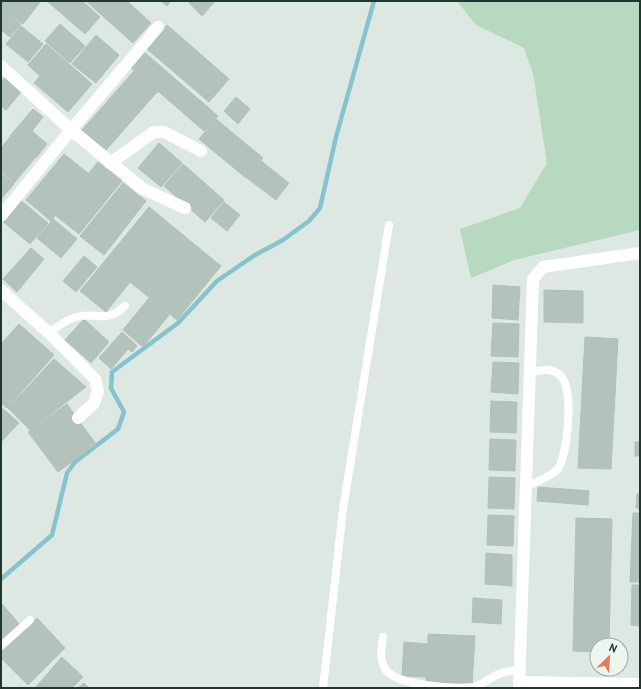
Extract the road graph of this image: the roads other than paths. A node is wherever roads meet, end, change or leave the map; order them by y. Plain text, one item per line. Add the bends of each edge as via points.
1 (158, 27) dead end
2 (1, 66) edge
3 (70, 130) junction
4 (201, 151) dead end
5 (110, 163) junction
6 (185, 208) dead end
7 (1, 216) edge
8 (389, 224) dead end
9 (640, 253) edge
10 (1, 290) edge
11 (125, 306) dead end
12 (49, 333) junction
13 (530, 372) junction
14 (78, 418) dead end
15 (526, 487) junction
16 (30, 620) dead end
17 (383, 637) dead end
18 (1, 646) edge
19 (519, 680) edge
20 (640, 684) edge
21 (323, 688) edge

1 - 3 street
2 - 3 street
3 - 5 street
3 - 7 street
4 - 5 street via 164,132 154,132
5 - 6 street via 143,189
8 - 21 lane via 343,509
9 - 13 street via 543,266 539,269 533,279
10 - 12 street
11 - 12 lane via 119,312 105,318 75,317
12 - 14 street via 89,372 97,385 94,403
13 - 15 street
13 - 15 lane via 555,371 562,377 568,392 566,447 557,470
15 - 19 street
16 - 18 lane
17 - 19 lane via 381,654 385,669 397,678 436,687 473,687 504,672
19 - 20 street

